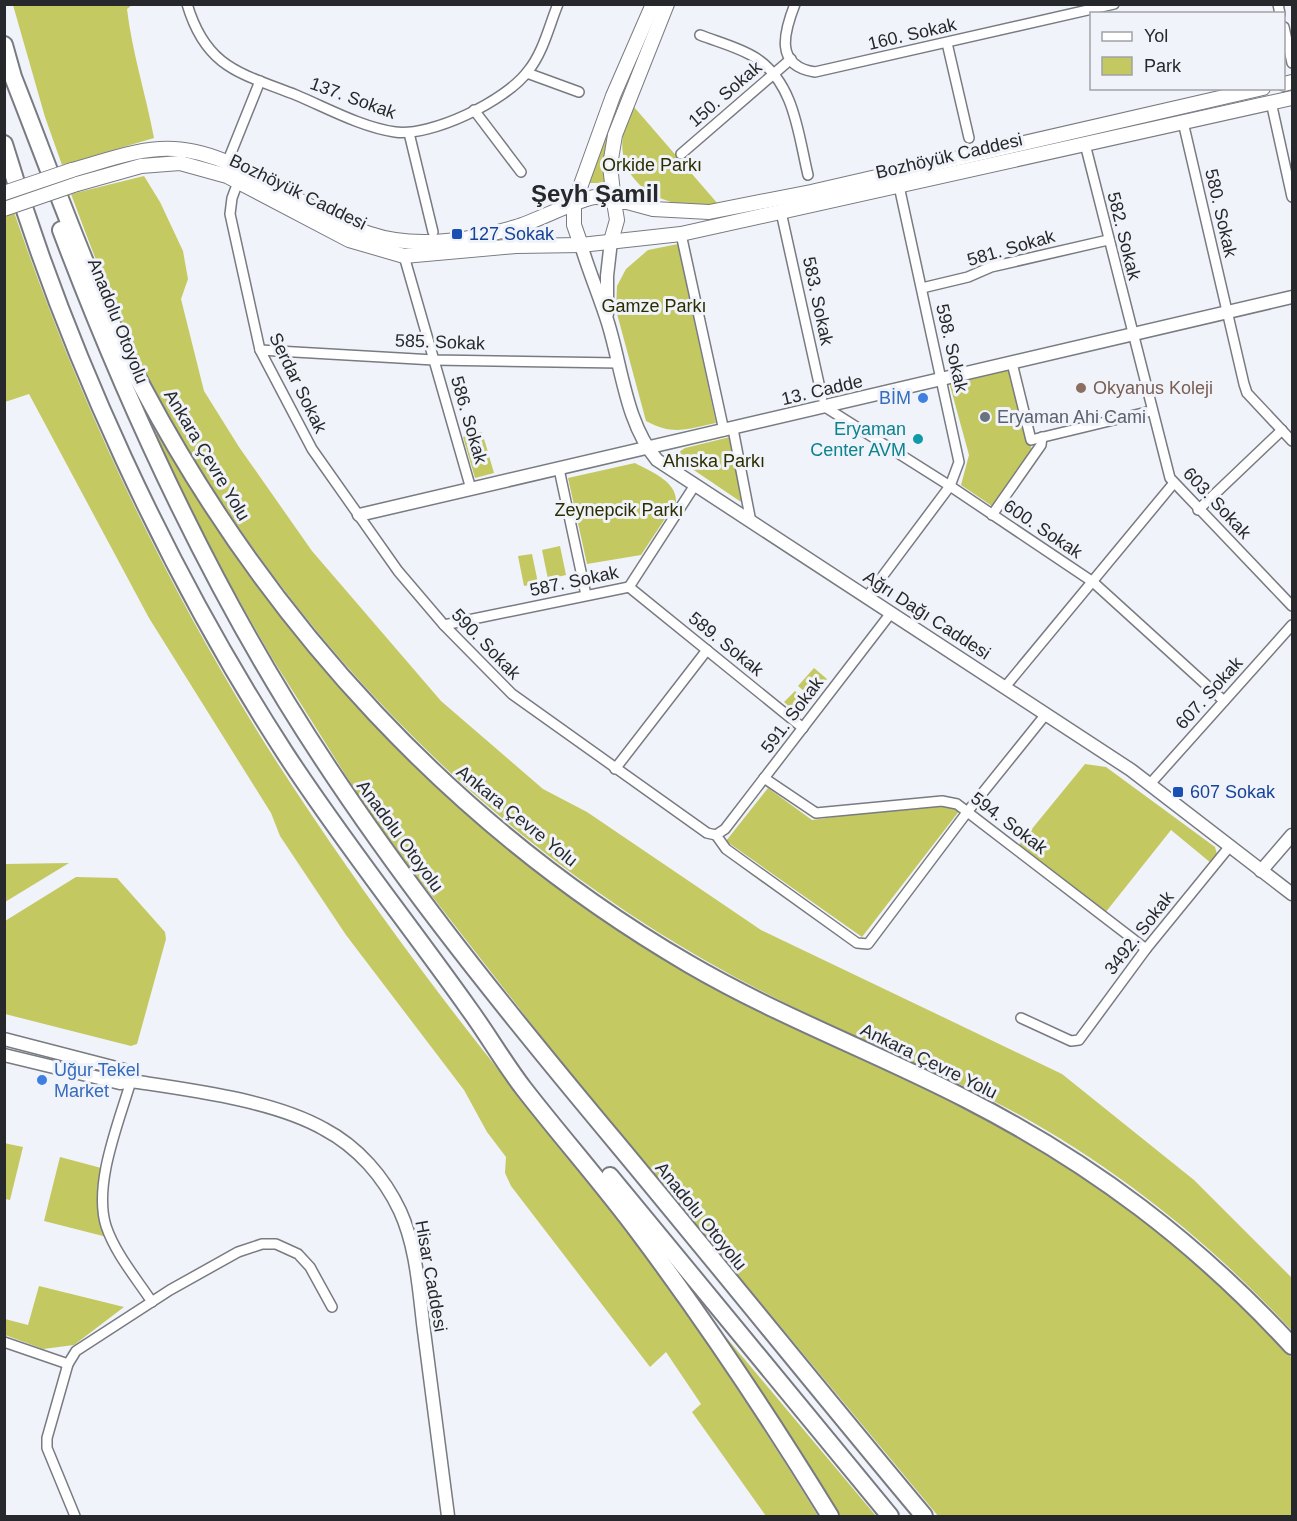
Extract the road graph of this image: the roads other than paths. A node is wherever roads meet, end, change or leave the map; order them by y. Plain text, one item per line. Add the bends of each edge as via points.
1 (187, 4) edge
2 (558, 4) edge
3 (653, 4) edge
4 (667, 4) edge
5 (795, 4) edge
6 (1111, 7) edge
7 (1285, 32) edge
8 (700, 35) dead end
9 (947, 43) junction
10 (4, 45) edge
11 (791, 59) junction
12 (1292, 63) edge
13 (527, 73) junction
14 (773, 75) junction
15 (13, 77) junction
16 (260, 81) junction
17 (1254, 90) edge
18 (579, 93) dead end
19 (1293, 98) edge
20 (1271, 102) junction
21 (474, 110) junction
22 (1183, 122) junction
23 (410, 133) junction
24 (969, 138) dead end
25 (4, 144) edge
26 (1085, 144) junction
27 (681, 154) dead end
28 (227, 163) junction
29 (521, 172) dead end
30 (808, 175) dead end
31 (238, 182) junction
32 (898, 186) junction
33 (4, 193) edge
34 (1293, 197) edge
35 (614, 202) junction
36 (574, 204) junction
37 (4, 208) edge
38 (781, 212) junction
39 (433, 232) dead end
40 (681, 234) junction
41 (1108, 240) junction
42 (611, 241) junction
43 (581, 245) junction
44 (404, 256) junction
45 (921, 288) junction
46 (1293, 297) edge
47 (1227, 312) junction
48 (608, 321) junction
49 (1132, 335) junction
50 (260, 350) junction
51 (434, 360) junction
52 (619, 363) junction
53 (1012, 363) junction
54 (942, 380) junction
55 (824, 402) junction
56 (1151, 411) junction
57 (728, 430) junction
58 (1282, 430) junction
59 (1042, 437) junction
60 (1293, 441) edge
61 (648, 450) junction
62 (559, 470) junction
63 (1173, 483) junction
64 (695, 485) junction
65 (950, 486) junction
66 (471, 489) junction
67 (1198, 510) junction
68 (993, 514) junction
69 (358, 515) junction
70 (752, 522) junction
71 (1093, 582) junction
72 (629, 586) junction
73 (586, 596) junction
74 (867, 597) junction
75 (1293, 606) edge
76 (891, 613) junction
77 (444, 625) junction
78 (1293, 625) edge
79 (706, 650) junction
80 (1005, 687) junction
81 (1224, 701) junction
82 (1046, 714) junction
83 (803, 728) junction
84 (615, 769) junction
85 (764, 778) junction
86 (1150, 784) junction
87 (968, 811) junction
88 (716, 835) junction
89 (1293, 835) edge
90 (1230, 846) junction
91 (1261, 870) junction
92 (1293, 894) edge
93 (1146, 949) junction
94 (469, 1008) junction
95 (1021, 1018) dead end
96 (4, 1039) edge
97 (60, 1053) junction
98 (4, 1055) edge
99 (56, 1069) junction
100 (131, 1081) junction
101 (152, 1302) junction
102 (332, 1307) dead end
103 (4, 1342) edge
104 (1293, 1346) edge
105 (68, 1364) junction
106 (75, 1516) edge
107 (448, 1516) edge
108 (830, 1516) edge
109 (890, 1516) edge
110 (924, 1516) edge

1 - 16 street, 137. Sokak via 209,51 224,64
2 - 13 street, 137. Sokak
3 - 36 main road via 613,96
4 - 35 main road via 615,135 610,165
5 - 11 street via 784,37
6 - 9 street, 160. Sokak
7 - 12 street
8 - 14 street via 756,58
9 - 11 street, 160. Sokak via 822,71 803,68
9 - 24 street
10 - 15 highway, Ankara Çevre Yolu
11 - 14 street, 150. Sokak
13 - 18 street
13 - 21 street, 137. Sokak
14 - 27 street, 150. Sokak
14 - 30 street via 789,98
15 - 104 highway, Ankara Çevre Yolu via 121,343 185,460 287,612 337,673 422,762 528,854 626,925 758,1001 962,1096 1114,1186 1202,1255
15 - 110 highway, Anadolu Otoyolu via 61,228 145,436 223,593 303,729 364,822 460,953
16 - 23 street, 137. Sokak via 378,128
16 - 28 street
17 - 35 main road, Bozhöyük Caddesi via 709,212
19 - 20 main road, Bozhöyük Caddesi
20 - 22 main road, Bozhöyük Caddesi
20 - 34 street
21 - 23 street, 137. Sokak
21 - 29 street
22 - 26 main road, Bozhöyük Caddesi
22 - 47 street, 580. Sokak
23 - 39 street
25 - 94 highway via 84,365 145,500 197,602 291,762
26 - 32 main road, Bozhöyük Caddesi
26 - 41 street, 582. Sokak
28 - 33 main road, Bozhöyük Caddesi, bridge via 200,153 167,149 141,152
28 - 36 main road, Bozhöyük Caddesi via 349,226 395,240 432,242 494,233 536,221
31 - 37 main road, Bozhöyük Caddesi, bridge via 202,167 165,163 76,184
31 - 44 main road, Bozhöyük Caddesi via 349,240
31 - 50 street, Serdar Sokak via 230,214
32 - 38 main road, Bozhöyük Caddesi
32 - 45 street, 598. Sokak
35 - 36 main road via 596,197
35 - 42 main road via 617,220
36 - 43 main road via 574,225
38 - 40 main road, Bozhöyük Caddesi
38 - 55 street, 583. Sokak
40 - 42 main road, Bozhöyük Caddesi
40 - 57 street
41 - 45 street, 581. Sokak
41 - 49 street, 582. Sokak
42 - 43 main road
42 - 48 street, Ağrı Dağı Caddesi
43 - 44 main road, Bozhöyük Caddesi via 516,246
43 - 48 street, Ağrı Dağı Caddesi
44 - 51 street, 586. Sokak
45 - 54 street, 598. Sokak
46 - 47 street, 13. Cadde
47 - 49 street, 13. Cadde
47 - 58 street, 580. Sokak via 1247,393
48 - 52 street, Ağrı Dağı Caddesi
49 - 53 street, 13. Cadde
49 - 56 street, 603. Sokak
50 - 51 street, 585. Sokak
50 - 69 street, Serdar Sokak via 306,439
51 - 52 street, 585. Sokak
51 - 66 street, 586. Sokak
52 - 61 street, Ağrı Dağı Caddesi via 641,439
53 - 54 street, 13. Cadde
53 - 59 street via 1031,440
54 - 55 street, 13. Cadde
54 - 65 street, 598. Sokak via 959,458
55 - 57 street, 13. Cadde
55 - 65 street, 600. Sokak
56 - 59 street
56 - 63 street, 603. Sokak
57 - 61 street, 13. Cadde
57 - 70 street
58 - 60 street, 580. Sokak
58 - 67 street
59 - 68 street via 1041,445
61 - 62 street, 13. Cadde
61 - 64 street, Ağrı Dağı Caddesi
62 - 66 street, 13. Cadde
62 - 73 street
63 - 67 street, 603. Sokak
63 - 71 street
64 - 70 street, Ağrı Dağı Caddesi
64 - 72 street, 587. Sokak
65 - 68 street, 600. Sokak
65 - 74 street, 598. Sokak
66 - 69 street, 13. Cadde
67 - 75 street, 603. Sokak
68 - 71 street, 600. Sokak
69 - 77 street, 590. Sokak
70 - 74 street, Ağrı Dağı Caddesi
71 - 80 street
71 - 81 street, 600. Sokak
72 - 73 street, 587. Sokak
72 - 79 street, 589. Sokak
73 - 77 street, 587. Sokak
74 - 76 street, Ağrı Dağı Caddesi
76 - 80 street, Ağrı Dağı Caddesi
76 - 83 street, 591. Sokak
77 - 84 street, 590. Sokak via 512,694
78 - 81 street, 607. Sokak
79 - 83 street, 589. Sokak
79 - 84 street
80 - 82 street, Ağrı Dağı Caddesi
81 - 86 street, 607. Sokak
82 - 86 street, Ağrı Dağı Caddesi
82 - 87 street, 590. Sokak
83 - 85 street, 591. Sokak
84 - 88 street, 590. Sokak via 706,833
85 - 87 street, 594. Sokak via 816,813 942,801
85 - 88 street, 591. Sokak via 725,829
86 - 90 street, Ağrı Dağı Caddesi
87 - 88 street, 590. Sokak via 868,944 861,945 726,849
87 - 93 street, 594. Sokak
89 - 91 street
90 - 91 street, Ağrı Dağı Caddesi
90 - 93 street, 3492. Sokak
91 - 92 street, Ağrı Dağı Caddesi
93 - 95 street, 3492. Sokak via 1076,1042
94 - 108 highway via 523,1087 680,1288
94 - 109 highway
96 - 97 street, Hisar Caddesi
97 - 99 street
97 - 100 street, Hisar Caddesi via 123,1070
98 - 99 street, Hisar Caddesi
99 - 100 street, Hisar Caddesi via 120,1083
100 - 101 street via 103,1187 103,1212 113,1240
100 - 107 street, Hisar Caddesi via 202,1092 308,1121 346,1144 381,1179 401,1213 413,1258
101 - 102 street via 238,1252 269,1244 298,1254 310,1267
101 - 105 street via 76,1351
103 - 105 street
105 - 106 street via 47,1448

